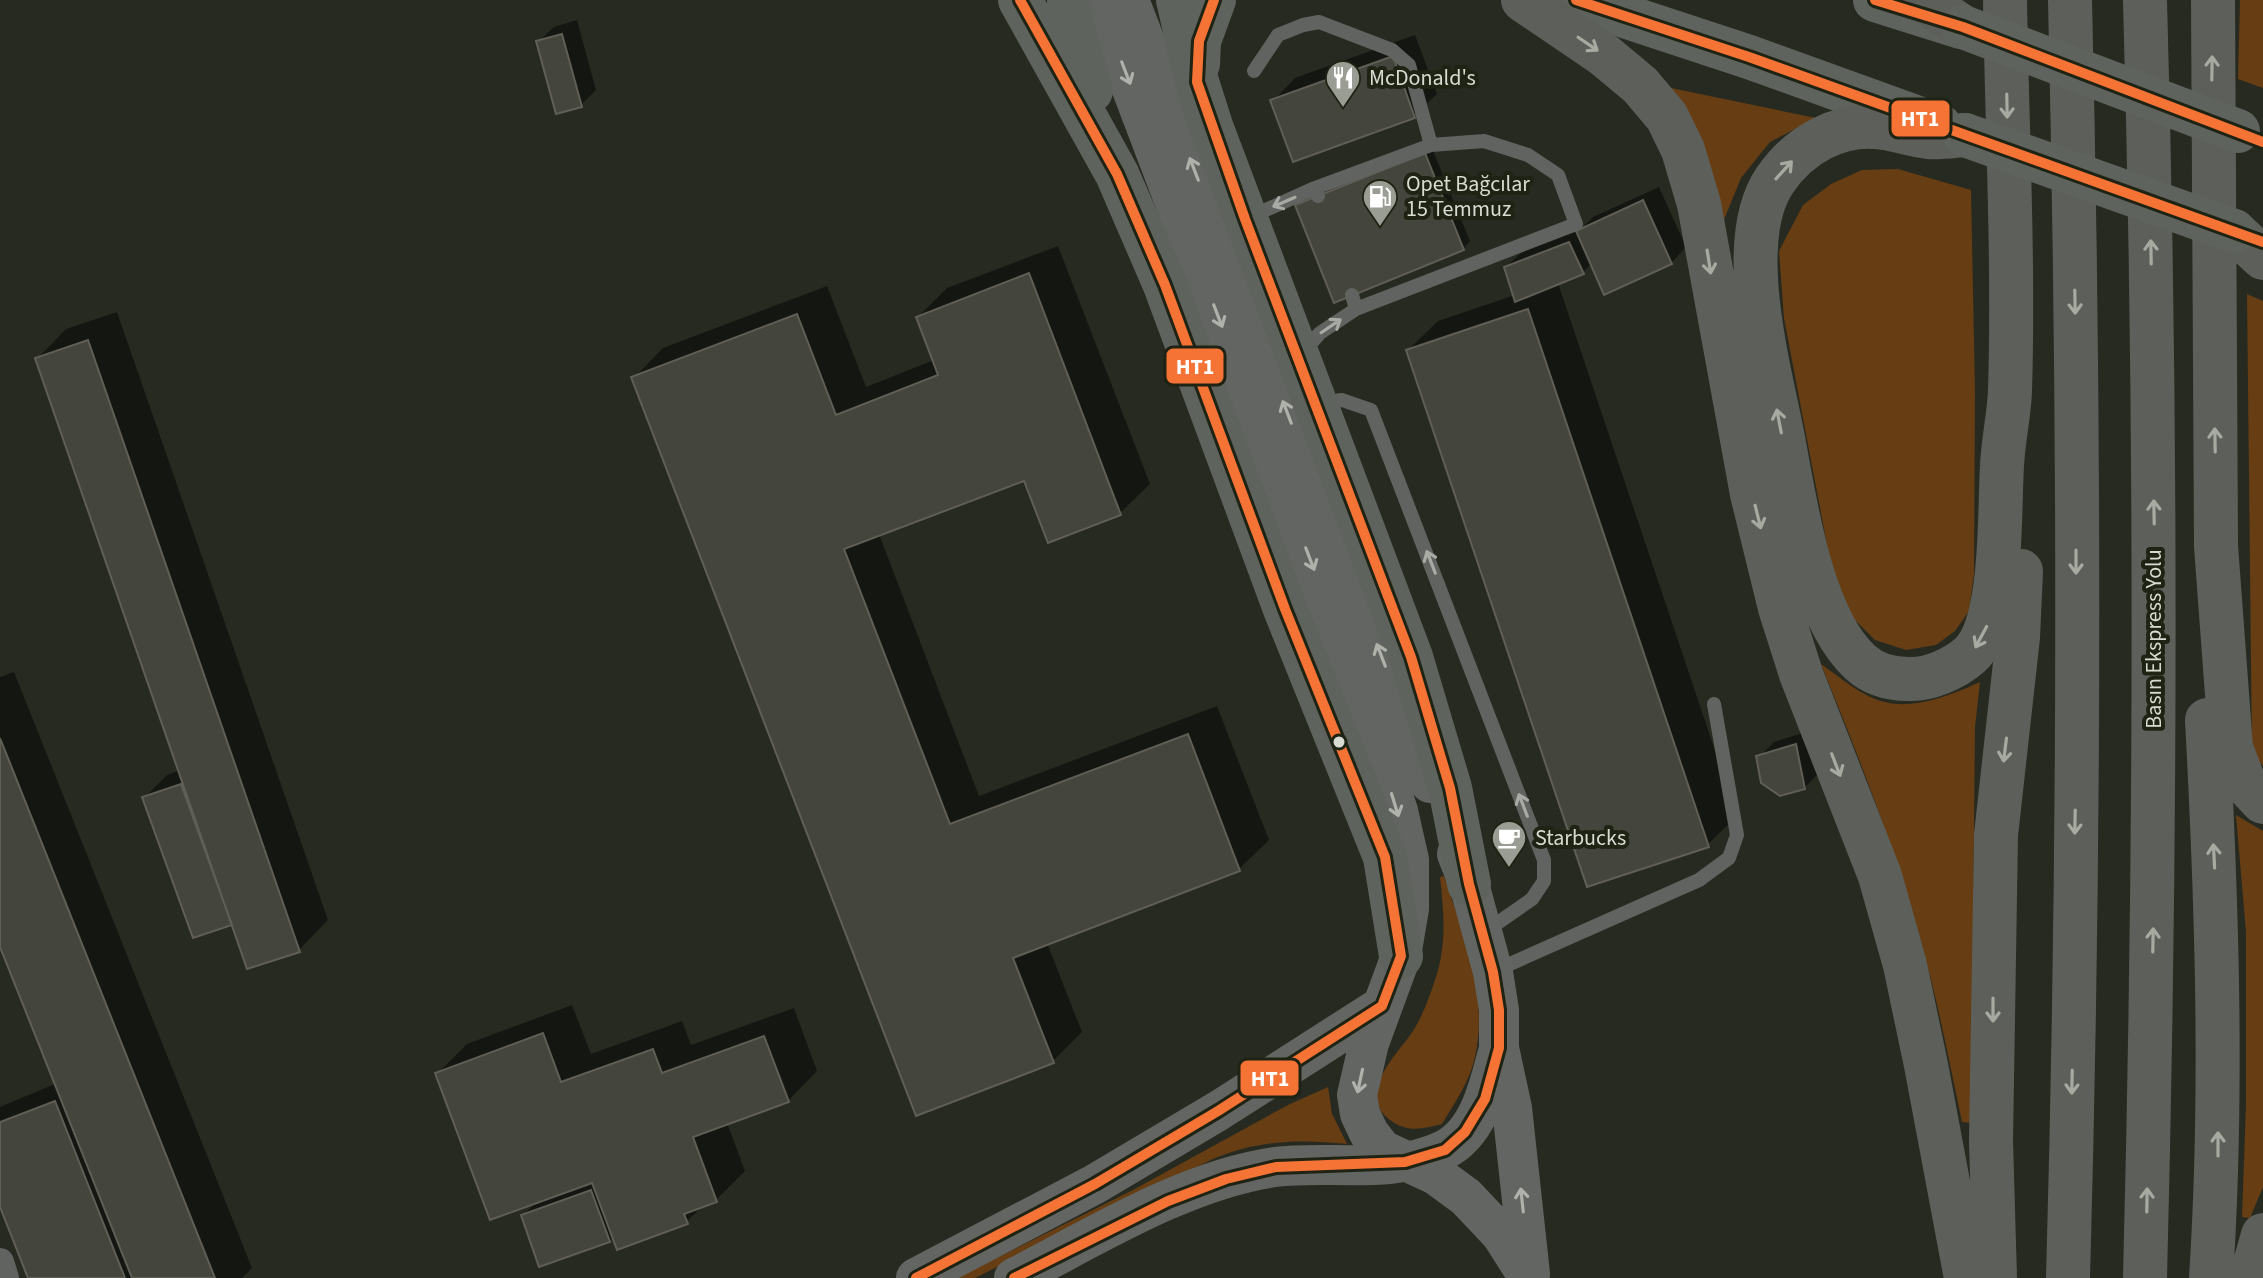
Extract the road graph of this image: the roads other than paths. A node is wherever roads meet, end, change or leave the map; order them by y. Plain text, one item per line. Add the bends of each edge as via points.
1 (1020, 0) edge
2 (1069, 0) edge
3 (1098, 0) edge
4 (1129, 0) edge
5 (1178, 0) edge
6 (1214, 0) edge
7 (1523, 0) edge
8 (1576, 0) edge
9 (1875, 0) edge
10 (1922, 0) edge
11 (2005, 0) edge
12 (2070, 0) edge
13 (2145, 0) edge
14 (2213, 0) edge
15 (1963, 27) junction
16 (1254, 71) dead end
17 (1197, 82) junction
18 (1965, 135) junction
19 (2255, 136) edge
20 (1431, 145) junction
21 (1117, 174) junction
22 (1245, 219) junction
23 (2253, 244) edge
24 (1299, 356) junction
25 (2010, 394) junction
26 (1316, 404) junction
27 (2216, 546) junction
28 (1714, 704) dead end
29 (2263, 802) edge
30 (1469, 884) junction
31 (1482, 934) junction
32 (1401, 956) junction
33 (1493, 972) junction
34 (1382, 1006) junction
35 (1499, 1048) junction
36 (1405, 1162) junction
37 (2263, 1235) edge
38 (0, 1262) edge
39 (5, 1278) edge
40 (916, 1278) edge
41 (1014, 1278) edge
42 (1530, 1278) edge
43 (1966, 1278) edge
44 (1995, 1278) edge
45 (2068, 1278) edge
46 (2145, 1278) edge
47 (2211, 1278) edge
48 (2251, 1278) edge

1 - 21 main road
2 - 21 main road via 1071,23
3 -> 32 main road via 1332,616 1398,811 1409,860 1409,909
30 -> 4 main road
5 - 17 main road
6 - 17 main road via 1199,41
7 -> 43 highway via 1640,85 1667,117 1683,150 1699,204 1752,494 1780,608 1880,876 1905,965
8 - 18 main road
9 - 15 main road
10 - 15 highway
11 -> 25 highway
12 -> 45 highway via 2077,400
46 -> 13 highway, Basın Ekspress Yolu via 2155,648
27 -> 14 highway
15 - 19 main road, bridge
16 - 20 lane via 1278,35 1319,22 1392,50 1409,65
17 - 22 main road
18 - 23 main road, bridge
25 -> 18 highway via 1986,632 1972,653 1952,667 1920,679 1891,679 1862,664 1841,640 1812,571 1764,336 1755,243 1773,183 1812,143 1840,129
20 -> 22 lane
24 -> 20 lane via 1354,302 1576,224 1558,175 1528,155 1484,141
21 - 32 main road via 1165,285 1285,609 1385,857
22 - 24 main road
24 - 26 main road
25 -> 44 highway via 2023,509 2018,637 1996,835 1991,1141
26 - 30 main road via 1411,657 1450,788
31 -> 26 lane via 1532,899 1544,881 1544,860 1371,410 1342,400
27 - 29 highway via 2231,748 2244,782
47 -> 27 highway via 2219,1049 2206,651
28 - 33 lane via 1737,835 1729,858 1699,880
30 - 31 main road
31 - 33 main road
32 - 34 main road
33 - 35 main road
34 -> 36 main road via 1357,1095 1369,1133 1382,1150
34 - 40 main road via 1095,1184
35 - 36 main road via 1485,1099 1465,1132 1445,1150
42 -> 35 main road via 1512,1108
36 - 41 main road via 1276,1167 1226,1179 1156,1207
36 - 42 main road via 1436,1175 1466,1197 1501,1234
37 - 48 highway
38 - 39 street

